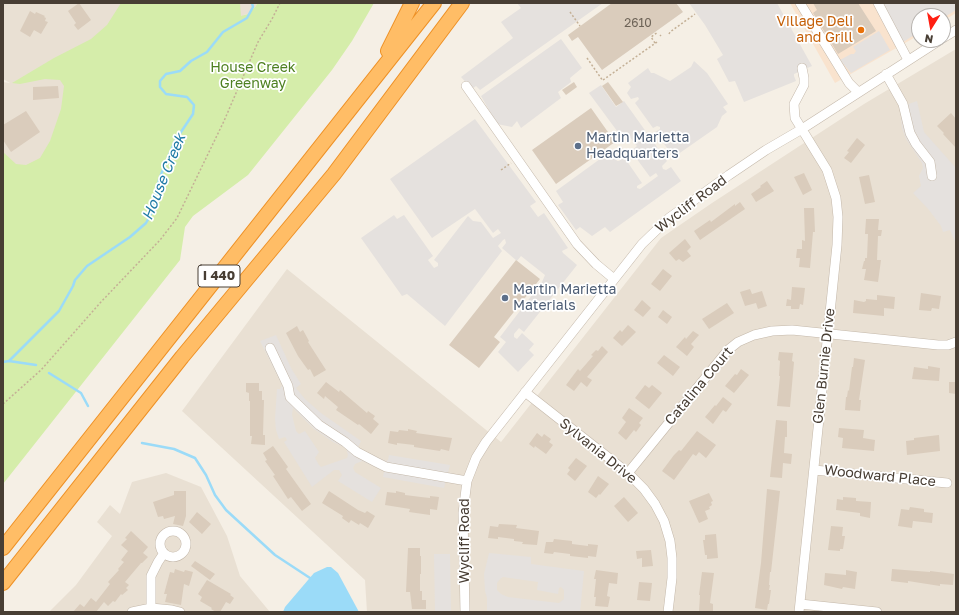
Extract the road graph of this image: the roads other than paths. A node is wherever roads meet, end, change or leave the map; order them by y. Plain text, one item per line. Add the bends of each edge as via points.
1 (412, 3) edge
2 (434, 3) edge
3 (462, 3) edge
4 (800, 3) edge
5 (878, 3) edge
6 (927, 48) edge
7 (908, 60) junction
8 (802, 68) dead end
9 (886, 74) junction
10 (373, 81) junction
11 (466, 86) dead end
12 (858, 92) junction
13 (802, 129) junction
14 (932, 176) dead end
15 (614, 279) junction
16 (827, 334) junction
17 (956, 342) edge
18 (270, 348) dead end
19 (525, 392) junction
20 (814, 470) junction
21 (628, 473) junction
22 (467, 482) junction
23 (947, 483) dead end
24 (3, 548) edge
25 (164, 553) dead end
26 (3, 583) edge
27 (151, 608) junction
28 (799, 608) edge
29 (132, 612) edge
30 (180, 612) edge
31 (464, 612) edge
32 (668, 612) edge
33 (877, 612) edge

1 - 10 highway
2 - 10 highway, I 440
3 - 26 highway, I 440 via 334,174 182,357
4 - 12 street via 849,83
5 - 7 street
6 - 7 street, Wycliff Road
7 - 9 street, Wycliff Road
8 - 13 street, Glen Burnie Drive via 804,85 794,104 794,111
9 - 12 street, Wycliff Road
9 - 14 street via 903,104 910,134 930,162
10 - 24 highway, I 440
11 - 15 street via 577,244
12 - 13 street, Wycliff Road
13 - 15 street, Wycliff Road via 766,150 669,218 642,244
13 - 16 street, Glen Burnie Drive via 827,170 838,208 838,238
15 - 19 street, Wycliff Road
16 - 17 street, Catalina Court via 938,345
16 - 20 street, Glen Burnie Drive
16 - 21 street, Catalina Court via 792,330 772,331 738,342 728,350
18 - 22 street via 288,386 290,397 319,425 357,452 386,466
19 - 21 street, Sylvania Drive
19 - 22 street, Wycliff Road via 479,452
20 - 23 street, Woodward Place
20 - 28 street, Glen Burnie Drive
21 - 32 street, Sylvania Drive via 655,504 668,531 672,558
22 - 31 street, Wycliff Road via 463,513
25 - 27 street via 151,576
27 - 29 street
27 - 30 street
28 - 33 street

